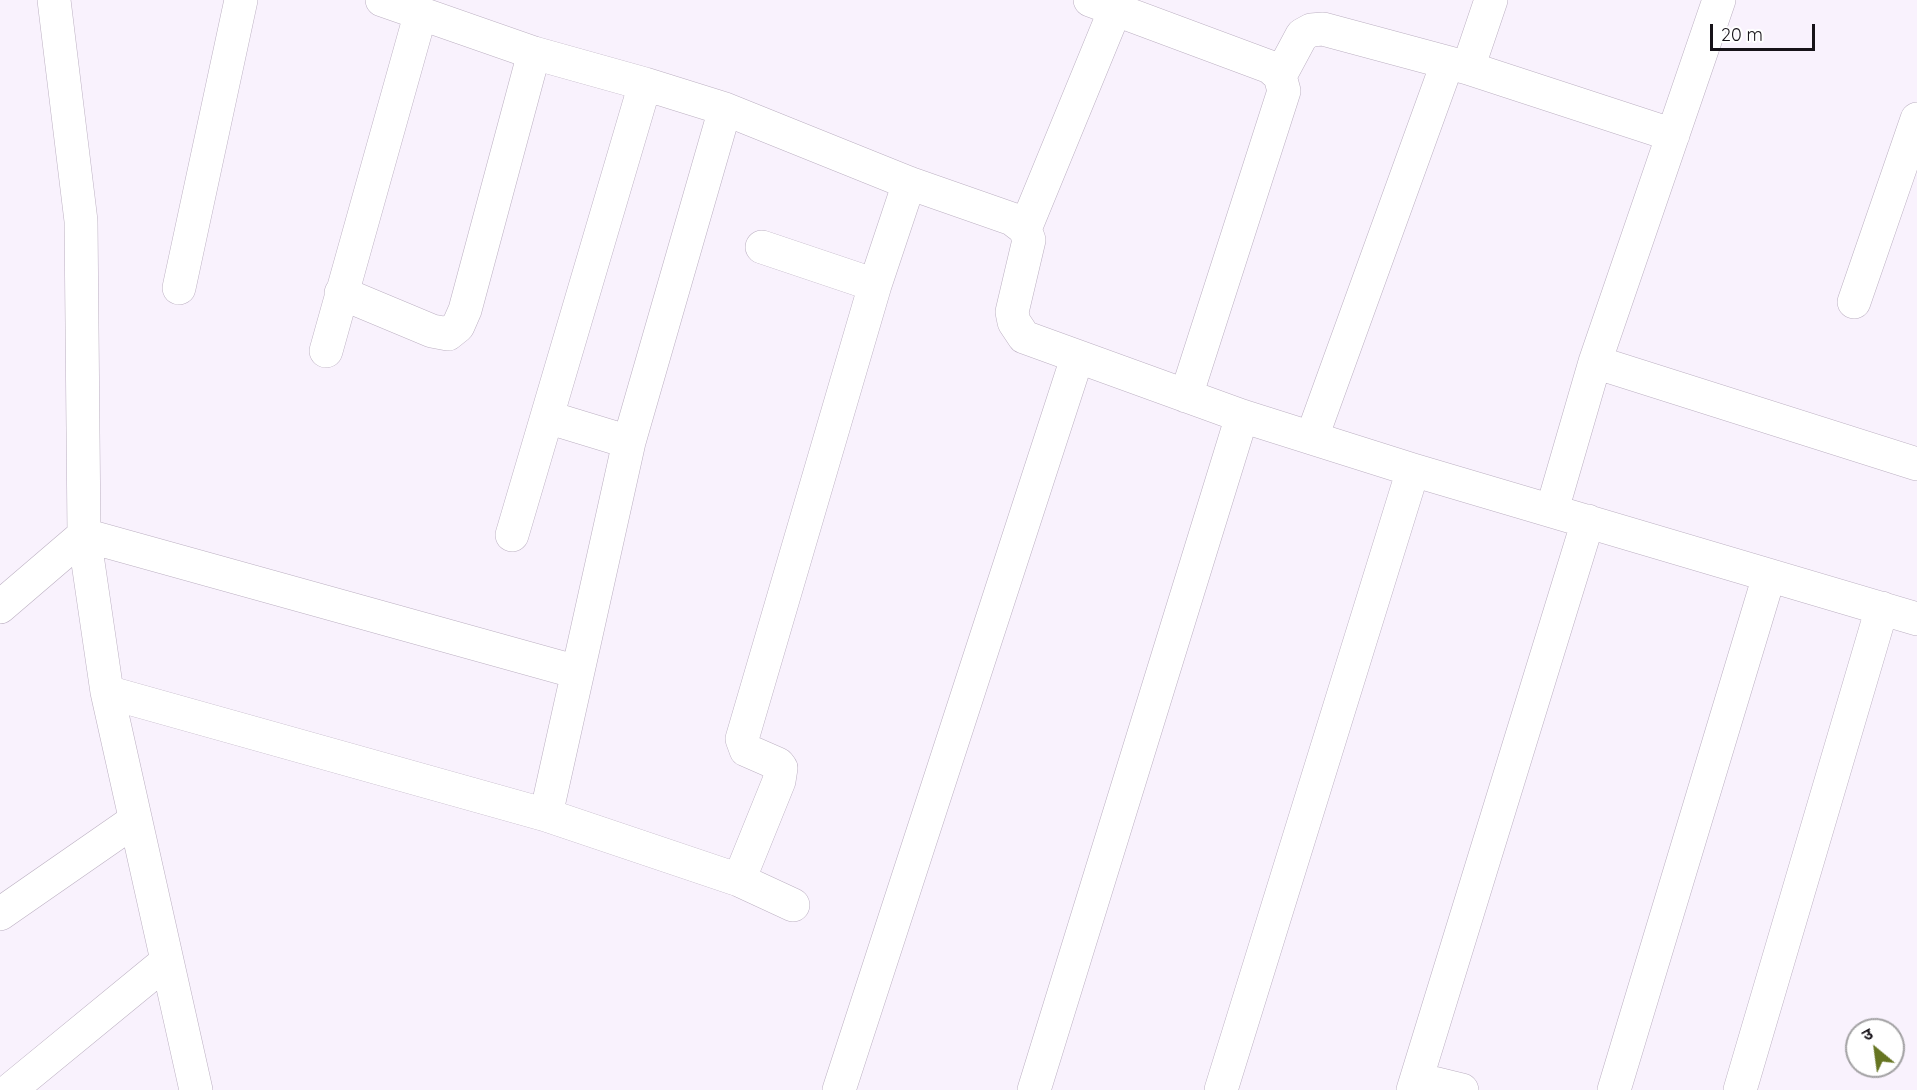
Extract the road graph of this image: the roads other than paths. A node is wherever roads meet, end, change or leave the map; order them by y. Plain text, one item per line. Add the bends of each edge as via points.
1 (54, 0) edge
2 (241, 0) edge
3 (382, 0) edge
4 (1491, 0) edge
5 (1719, 0) edge
6 (1108, 4) edge
7 (421, 12) junction
8 (534, 53) junction
9 (1457, 66) junction
10 (1280, 75) junction
11 (645, 84) junction
12 (725, 109) junction
13 (1917, 119) edge
14 (1673, 135) junction
15 (909, 183) junction
16 (1025, 229) junction
17 (762, 247) dead end
18 (875, 285) junction
19 (180, 288) dead end
20 (342, 293) junction
21 (1854, 302) dead end
22 (326, 351) dead end
23 (1077, 358) junction
24 (1595, 362) junction
25 (1186, 396) junction
26 (1242, 416) junction
27 (547, 417) junction
28 (1312, 437) junction
29 (629, 442) junction
30 (1917, 464) edge
31 (1413, 470) junction
32 (1552, 510) junction
33 (1588, 521) junction
34 (84, 535) junction
35 (512, 535) dead end
36 (1769, 576) junction
37 (0, 607) edge
38 (1882, 608) junction
39 (1917, 619) edge
40 (578, 672) junction
41 (107, 692) junction
42 (546, 815) junction
43 (134, 820) junction
44 (739, 880) junction
45 (793, 905) dead end
46 (0, 914) edge
47 (166, 962) junction
48 (1415, 1085) edge
49 (10, 1090) edge
50 (196, 1090) edge
51 (839, 1090) edge
52 (1034, 1090) edge
53 (1221, 1090) edge
54 (1462, 1090) edge
55 (1614, 1090) edge
56 (1740, 1090) edge

1 - 34 street via 81,221
2 - 19 street
3 - 7 street
4 - 9 street
5 - 14 street
6 - 10 street via 1270,67
6 - 16 street
7 - 8 street
7 - 20 street
8 - 11 street
8 - 20 street via 458,326 448,334 432,331
9 - 10 street via 1323,28 1302,35
9 - 14 street
9 - 28 street
10 - 25 street via 1284,91
11 - 12 street
11 - 27 street
12 - 15 street
12 - 29 street
13 - 21 street
14 - 24 street
15 - 16 street via 1012,219
15 - 18 street
16 - 23 street via 1029,240 1012,312 1014,322 1024,337
17 - 18 street
18 - 44 street via 741,739 746,750 781,768
20 - 22 street
23 - 25 street
23 - 51 street
24 - 30 street
24 - 32 street
25 - 26 street
26 - 28 street
26 - 52 street
27 - 29 street
27 - 35 street
28 - 31 street
29 - 40 street
31 - 32 street
31 - 53 street
32 - 33 street
33 - 36 street
33 - 48 street
34 - 37 street
34 - 40 street
34 - 41 street
36 - 38 street
36 - 55 street
38 - 39 street
38 - 56 street
40 - 42 street
41 - 42 street
41 - 43 street
42 - 44 street
43 - 46 street
43 - 47 street
44 - 45 street
47 - 49 street
47 - 50 street
48 - 54 street

